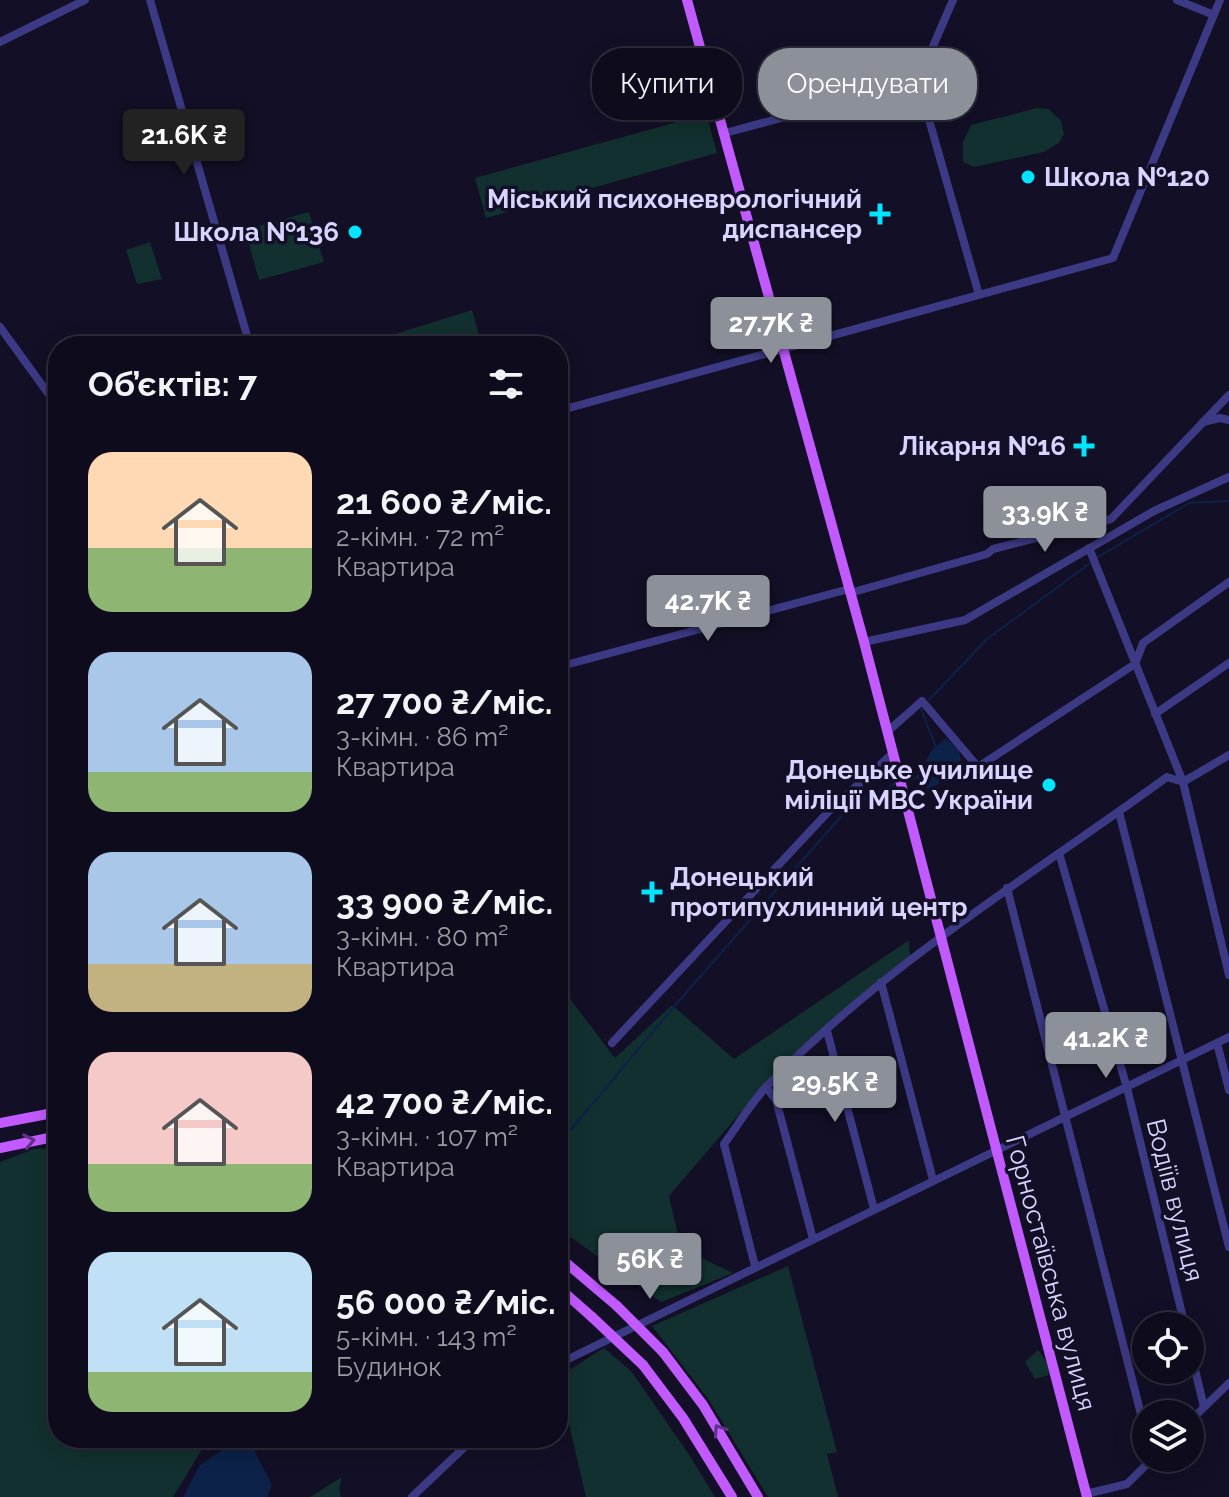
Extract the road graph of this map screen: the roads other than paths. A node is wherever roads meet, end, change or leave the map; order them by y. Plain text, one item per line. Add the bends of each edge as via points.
1 (85, 0) edge
2 (150, 0) edge
3 (687, 0) edge
4 (953, 0) edge
5 (1177, 0) edge
6 (1220, 0) edge
7 (1214, 15) junction
8 (0, 42) edge
9 (932, 48) edge
10 (773, 120) edge
11 (929, 120) edge
12 (725, 133) junction
13 (979, 295) junction
14 (1, 330) edge
15 (247, 336) edge
16 (784, 349) junction
17 (48, 393) edge
18 (1229, 395) edge
19 (568, 408) edge
20 (1229, 420) edge
21 (1201, 423) junction
22 (1229, 477) edge
23 (1089, 548) junction
24 (1229, 582) edge
25 (850, 591) junction
26 (864, 642) junction
27 (1229, 663) edge
28 (568, 664) edge
29 (1135, 664) junction
30 (1155, 714) junction
31 (887, 732) junction
32 (892, 754) junction
33 (1229, 755) edge
34 (1183, 782) junction
35 (1119, 812) junction
36 (1059, 853) junction
37 (1007, 888) junction
38 (941, 938) junction
39 (1229, 975) edge
40 (881, 982) junction
41 (827, 1031) junction
42 (1229, 1037) edge
43 (612, 1043) dead end
44 (1217, 1043) junction
45 (1181, 1061) junction
46 (766, 1087) junction
47 (1127, 1088) junction
48 (1229, 1090) edge
49 (48, 1114) edge
50 (1065, 1118) junction
51 (0, 1123) edge
52 (48, 1138) edge
53 (0, 1148) edge
54 (996, 1150) junction
55 (933, 1180) junction
56 (874, 1209) junction
57 (813, 1239) junction
58 (1229, 1247) edge
59 (568, 1264) edge
60 (755, 1266) junction
61 (568, 1296) edge
62 (1182, 1312) edge
63 (568, 1359) edge
64 (1229, 1383) edge
65 (1137, 1400) edge
66 (1204, 1407) edge
67 (463, 1448) edge
68 (1139, 1472) edge
69 (1086, 1495) edge
70 (412, 1497) edge
71 (732, 1497) edge
72 (758, 1497) edge

1 - 8 street
2 - 15 street
3 - 12 main road, Горностаївська вулиця
4 - 9 street
5 - 7 street
6 - 7 street
7 - 13 street via 1113,258
10 - 12 street
11 - 13 street
12 - 16 main road, Горностаївська вулиця
13 - 16 street
14 - 17 street
16 - 19 street
16 - 25 main road, Горностаївська вулиця
18 - 21 street
20 - 21 street
21 - 25 street via 1111,519
22 - 23 street
23 - 26 street via 965,620
23 - 29 street
24 - 29 street via 1143,643
25 - 26 main road, Горностаївська вулиця
25 - 28 street
26 - 31 main road, Горностаївська вулиця
27 - 30 street
29 - 30 street
29 - 31 street via 978,767 922,701
30 - 34 street
31 - 32 main road, Горностаївська вулиця
32 - 38 main road, Горностаївська вулиця
32 - 43 street via 829,811
33 - 34 street
34 - 35 street via 1167,777
34 - 39 street
35 - 36 street
35 - 45 street
36 - 37 street
36 - 47 street, Водіїв вулиця
37 - 38 street
37 - 50 street
38 - 40 street
38 - 54 main road, Горностаївська вулиця
40 - 41 street
40 - 55 street
41 - 46 street
41 - 56 street
42 - 44 street
44 - 45 street
44 - 48 street
45 - 47 street
45 - 58 street
46 - 57 street via 776,1100
46 - 60 street via 724,1144
47 - 50 street
47 - 62 street, Водіїв вулиця
49 - 51 main road
50 - 54 street
50 - 65 street
53 -> 52 main road
54 - 55 street
54 - 69 main road, Горностаївська вулиця
55 - 56 street
56 - 57 street
57 - 60 street
72 -> 59 main road, bridge via 703,1405 663,1352
60 - 63 street
61 - 71 main road, bridge via 643,1365
64 - 66 street
67 - 70 street
68 - 69 street via 1127,1484

